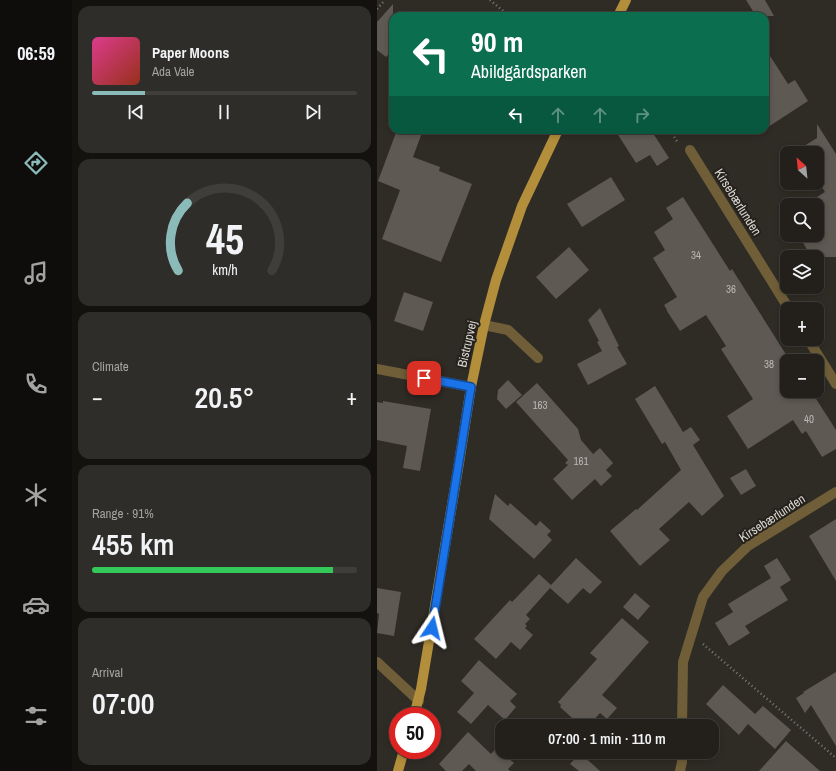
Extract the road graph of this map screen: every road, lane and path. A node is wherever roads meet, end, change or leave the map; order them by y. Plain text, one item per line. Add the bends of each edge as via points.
1 (385, 0) edge
2 (490, 0) edge
3 (626, 0) edge
4 (377, 9) edge
5 (504, 12) edge
6 (620, 12) edge
7 (556, 134) edge
8 (690, 150) dead end
9 (785, 302) edge
10 (484, 325) junction
11 (812, 346) edge
12 (538, 358) dead end
13 (377, 369) edge
14 (836, 384) edge
15 (471, 387) junction
16 (836, 492) edge
17 (691, 633) junction
18 (377, 662) edge
19 (419, 702) junction
20 (417, 707) edge
21 (682, 719) edge
22 (836, 758) edge
23 (401, 759) edge
24 (682, 759) edge
25 (398, 771) edge
26 (680, 771) edge

1 - 4 path
2 - 5 path
3 - 6 main road
7 - 10 main road, Bistrupvej via 525,200 496,280
8 - 9 street, Kirsebærlunden
10 - 12 street via 508,330
10 - 15 main road, Bistrupvej
11 - 14 street
13 - 15 street
15 - 19 main road, Bistrupvej
16 - 17 street, Kirsebærlunden via 748,546 722,571 703,597
17 - 21 street, Kirsebærlunden via 683,662
17 - 22 path
18 - 19 street
19 - 20 main road, Bistrupvej
23 - 25 main road
24 - 26 street

